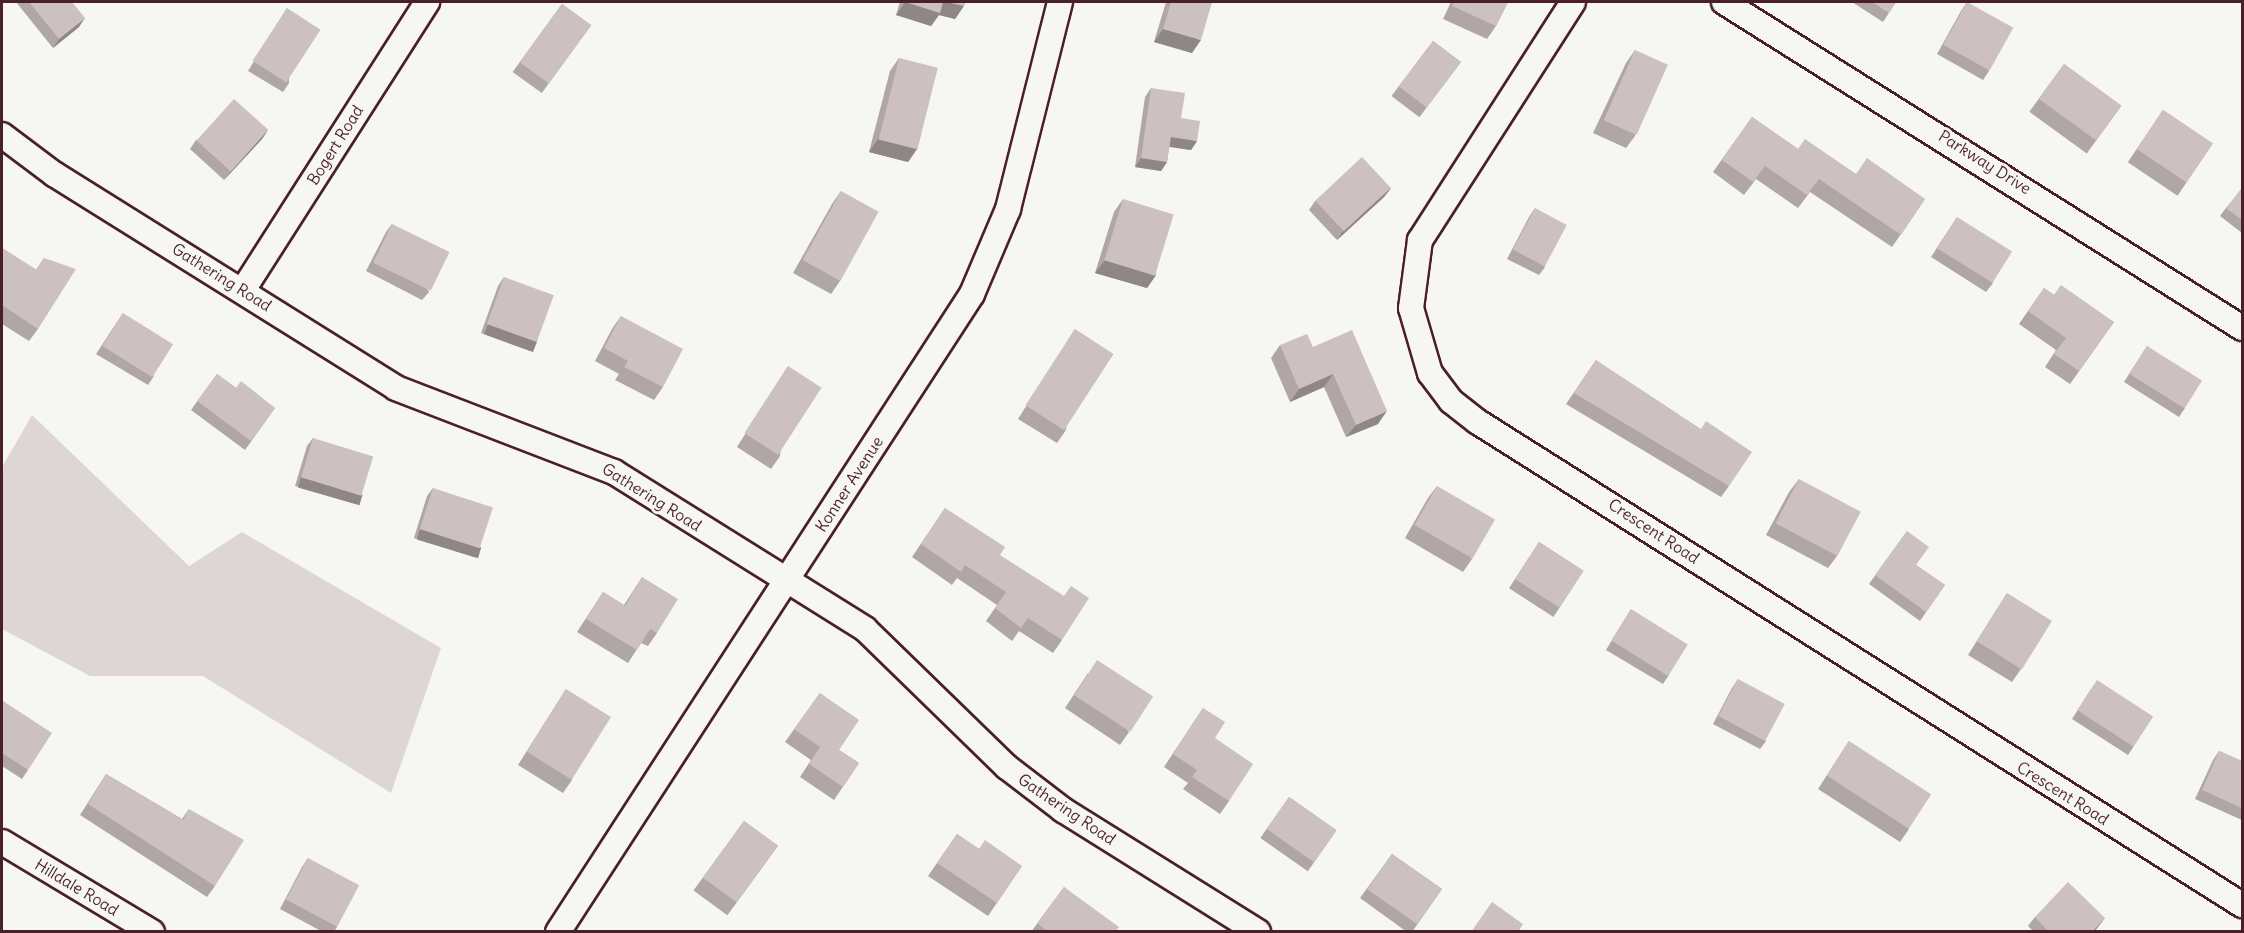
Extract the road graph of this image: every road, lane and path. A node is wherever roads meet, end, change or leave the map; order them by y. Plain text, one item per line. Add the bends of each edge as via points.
1 (427, 2) edge
2 (1060, 2) edge
3 (1573, 2) edge
4 (1724, 2) edge
5 (2, 135) edge
6 (243, 290) junction
7 (2242, 328) edge
8 (786, 582) junction
9 (2, 842) edge
10 (2242, 905) edge
11 (152, 932) edge
12 (558, 932) edge
13 (1258, 932) edge

1 - 6 street, Bogert Road
2 - 8 street, Konner Avenue via 995,247 972,294
3 - 10 street, Crescent Road via 1420,240 1411,308 1430,373 1451,401 1478,422
4 - 7 street, Parkway Drive
5 - 6 street, Gathering Road via 54,174
6 - 8 street, Gathering Road via 396,388 614,472
8 - 12 street, Konner Avenue
8 - 13 street, Gathering Road via 865,629 1007,767 1063,810
9 - 11 street, Hilldale Road

